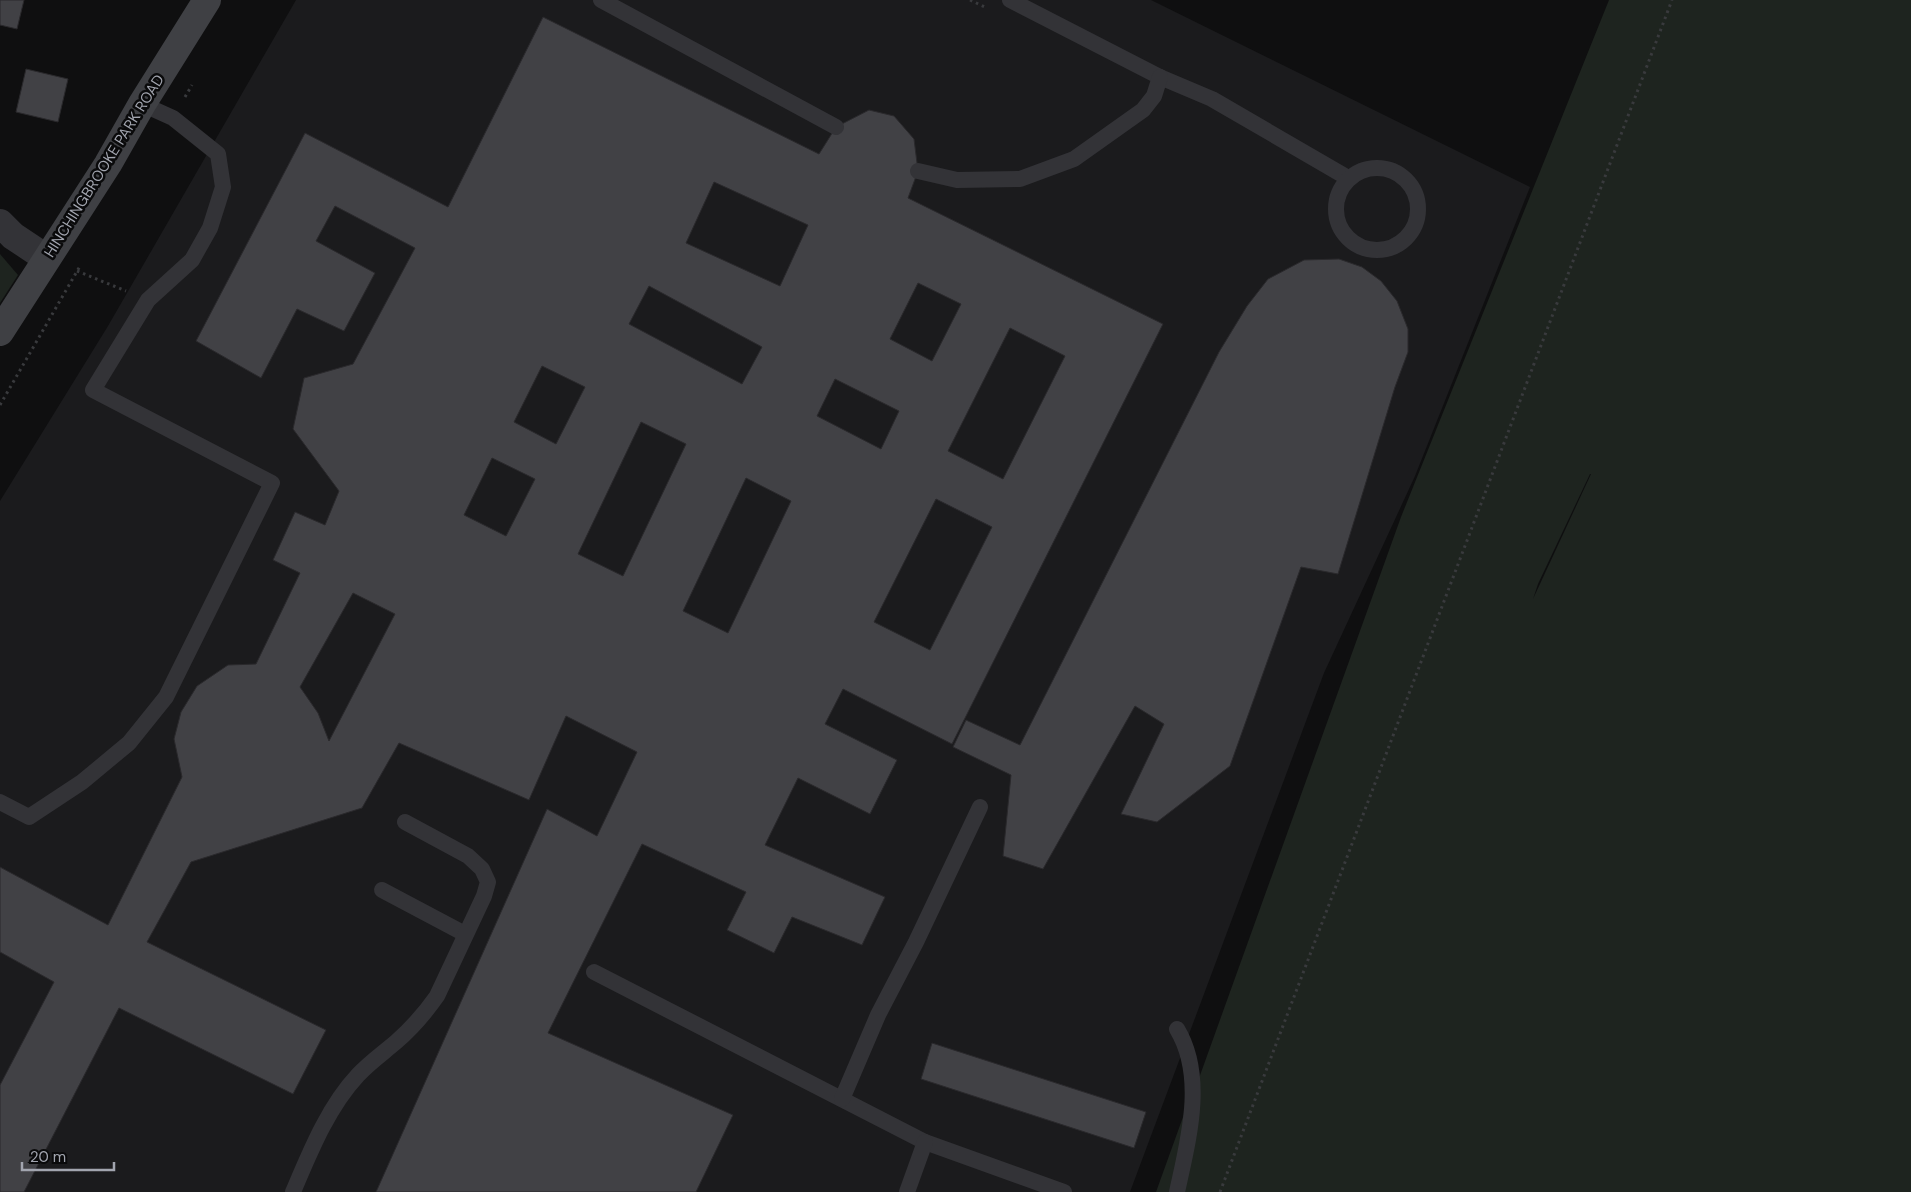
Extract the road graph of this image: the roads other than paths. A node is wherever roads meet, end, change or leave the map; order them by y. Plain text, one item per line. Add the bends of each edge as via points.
1 (207, 0) edge
2 (601, 0) edge
3 (1010, 0) edge
4 (1160, 77) junction
5 (142, 104) junction
6 (836, 127) dead end
7 (918, 171) dead end
8 (1348, 178) junction
9 (0, 223) edge
10 (46, 258) junction
11 (0, 332) edge
12 (0, 802) edge
13 (980, 807) dead end
14 (405, 822) dead end
15 (382, 890) dead end
16 (465, 934) junction
17 (594, 972) dead end
18 (1177, 1029) dead end
19 (842, 1100) junction
20 (926, 1142) junction
21 (293, 1192) edge
22 (907, 1192) edge
23 (1064, 1192) edge
24 (1177, 1192) edge

1 - 5 street, HINCHINGBROOKE PARK ROAD
2 - 6 lane
3 - 4 lane
4 - 7 lane via 1154,96 1144,110 1074,160 1020,180 957,180
4 - 8 lane via 1212,99
5 - 10 street, HINCHINGBROOKE PARK ROAD via 108,164
5 - 12 lane via 173,118 218,154 223,187 210,228 192,260 148,300 92,390 272,483 166,697 128,743 82,782 29,817
8 - 8 lane via 1364,169 1385,168 1398,172 1409,181 1419,208 1415,226 1401,243 1389,249 1368,250 1352,243 1343,232 1335,206
9 - 10 street
10 - 11 street, HINCHINGBROOKE PARK ROAD
13 - 19 lane via 878,1015
14 - 16 lane via 468,856 482,869 488,882
15 - 16 lane
16 - 21 lane via 428,1010 359,1073 342,1093
17 - 19 lane
18 - 24 lane via 1188,1056 1192,1092
19 - 20 lane
20 - 22 lane
20 - 23 lane

